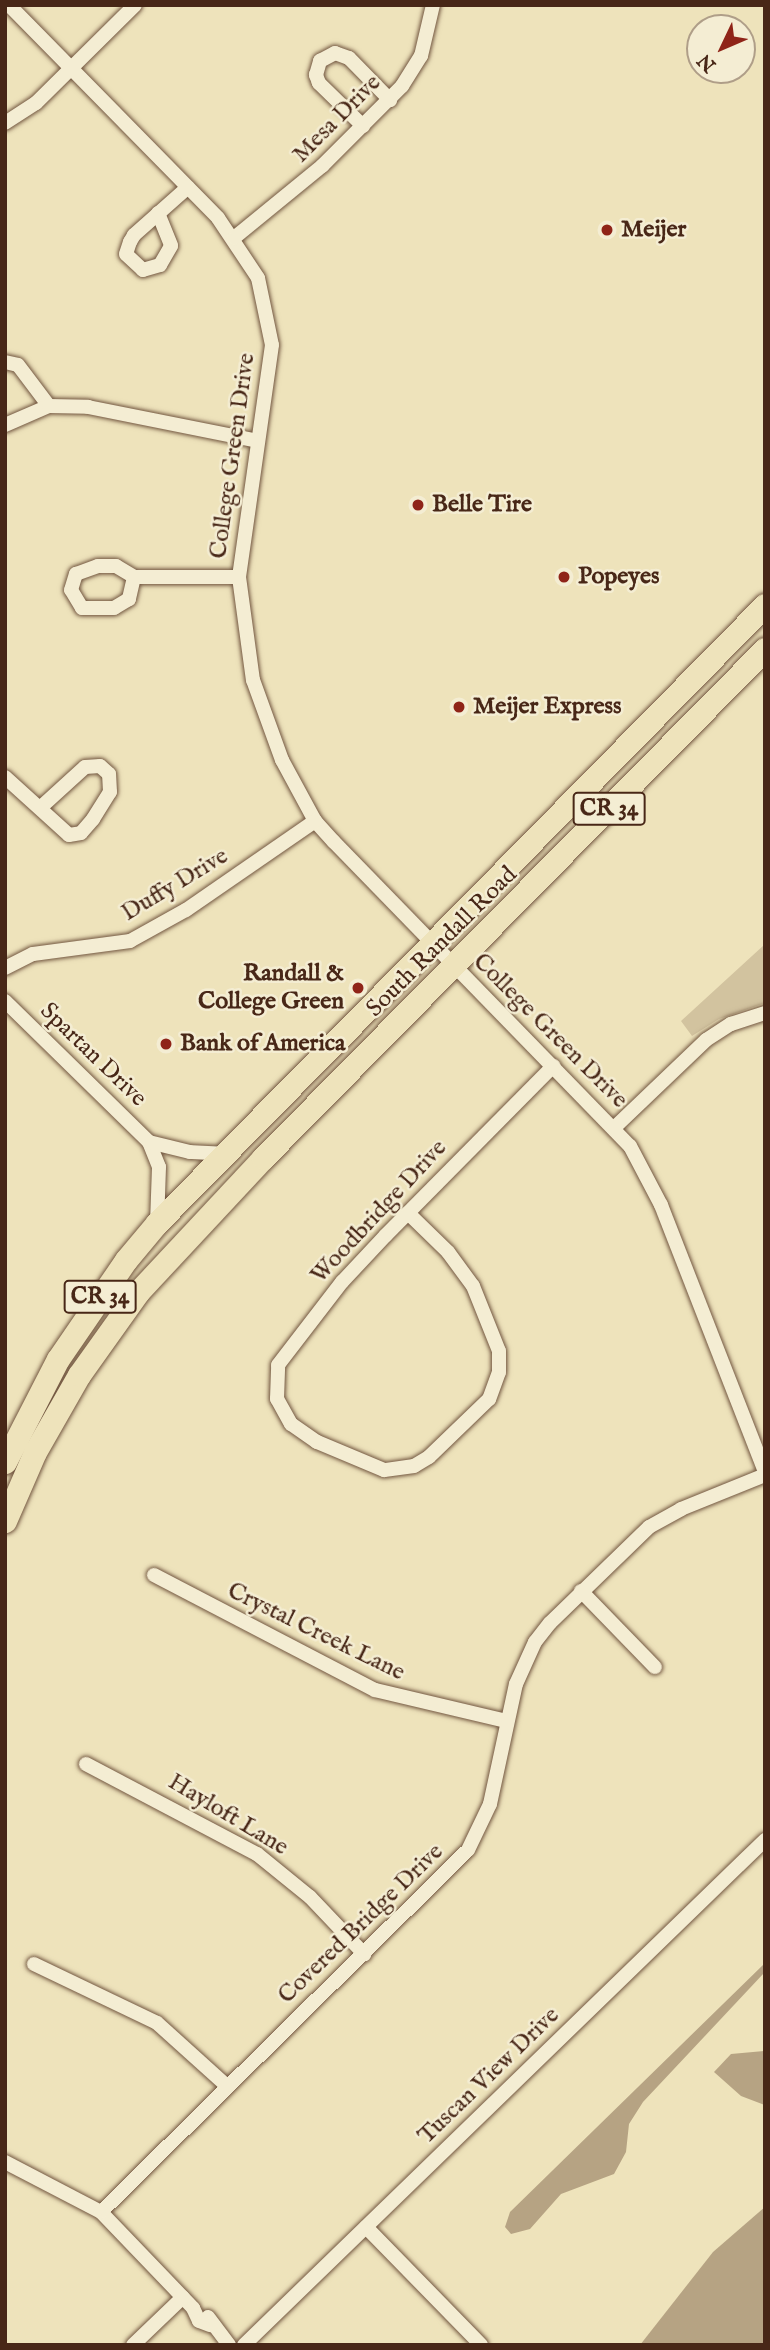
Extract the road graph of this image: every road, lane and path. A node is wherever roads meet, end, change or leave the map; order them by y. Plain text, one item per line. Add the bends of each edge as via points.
1 (9, 5) edge
2 (135, 5) edge
3 (433, 5) edge
4 (71, 68) junction
5 (390, 100) junction
6 (5, 123) edge
7 (363, 126) junction
8 (188, 187) junction
9 (158, 213) dead end
10 (234, 238) junction
11 (5, 362) edge
12 (49, 406) junction
13 (5, 425) edge
14 (258, 441) junction
15 (134, 577) dead end
16 (239, 577) junction
17 (765, 605) edge
18 (765, 649) edge
19 (5, 777) edge
20 (41, 807) junction
21 (315, 821) junction
22 (431, 946) junction
23 (5, 968) edge
24 (453, 968) junction
25 (5, 1001) edge
26 (765, 1013) edge
27 (553, 1066) junction
28 (615, 1127) junction
29 (149, 1142) junction
30 (226, 1154) junction
31 (408, 1213) junction
32 (157, 1223) junction
33 (5, 1462) edge
34 (765, 1474) edge
35 (5, 1521) edge
36 (154, 1575) dead end
37 (581, 1591) junction
38 (655, 1667) dead end
39 (506, 1721) junction
40 (86, 1763) dead end
41 (765, 1840) edge
42 (364, 1954) junction
43 (34, 1964) dead end
44 (227, 2086) junction
45 (5, 2162) edge
46 (102, 2212) junction
47 (366, 2227) junction
48 (183, 2297) junction
49 (133, 2345) edge
50 (229, 2345) edge
51 (244, 2345) edge
52 (481, 2345) edge

1 - 4 street, College Green Drive
2 - 4 street
3 - 5 street, Mesa Drive via 421,56
4 - 6 street via 36,103
4 - 8 street, College Green Drive
5 - 7 street, Mesa Drive
5 - 7 street via 349,58 335,53 320,61 316,75 320,83
7 - 10 street, Mesa Drive via 302,185
8 - 9 street
8 - 10 street, College Green Drive
10 - 14 street, College Green Drive via 258,278 271,329
11 - 12 street via 18,365
12 - 13 street
12 - 14 street via 88,407
14 - 16 street, College Green Drive
15 - 16 street
16 - 21 street, College Green Drive via 253,680 282,760
17 - 22 main road, South Randall Road / CR 34
18 - 24 main road, South Randall Road / CR 34
19 - 20 street
20 - 20 street via 85,768 106,770 112,780 110,792 87,826 69,835
21 - 22 street, College Green Drive
21 - 23 street, Duffy Drive via 186,910 130,941 33,954
22 - 24 street, College Green Drive
22 - 30 main road, South Randall Road / CR 34
24 - 27 street, College Green Drive
24 - 35 main road, South Randall Road / CR 34 via 139,1291 79,1375 35,1452
25 - 29 street, Spartan Drive
26 - 28 street via 731,1024 706,1040
27 - 28 street, College Green Drive
27 - 31 street, Woodbridge Drive
28 - 34 street, College Green Drive via 661,1205
29 - 30 street, Spartan Drive via 190,1152
29 - 32 street, Spartan Drive via 159,1167
30 - 32 main road, South Randall Road / CR 34
31 - 31 street, Woodbridge Drive via 448,1252 473,1286 499,1351 499,1371 489,1399 429,1457 397,1470 306,1437 280,1408 275,1375 287,1349
32 - 33 main road, South Randall Road / CR 34 via 65,1349
34 - 37 street, Covered Bridge Drive via 668,1515 623,1549
36 - 39 street, Crystal Creek Lane via 375,1690
37 - 38 street
37 - 39 street, Covered Bridge Drive via 535,1642
39 - 42 street, Covered Bridge Drive via 490,1804 468,1850
40 - 42 street, Hayloft Lane via 257,1854 310,1897
41 - 47 street, Tuscan View Drive
42 - 44 street, Covered Bridge Drive
43 - 44 street via 157,2023
44 - 46 street, Covered Bridge Drive
45 - 46 street
46 - 48 street
47 - 51 street, Tuscan View Drive
47 - 52 street
48 - 49 street
48 - 50 street via 199,2321 210,2325

